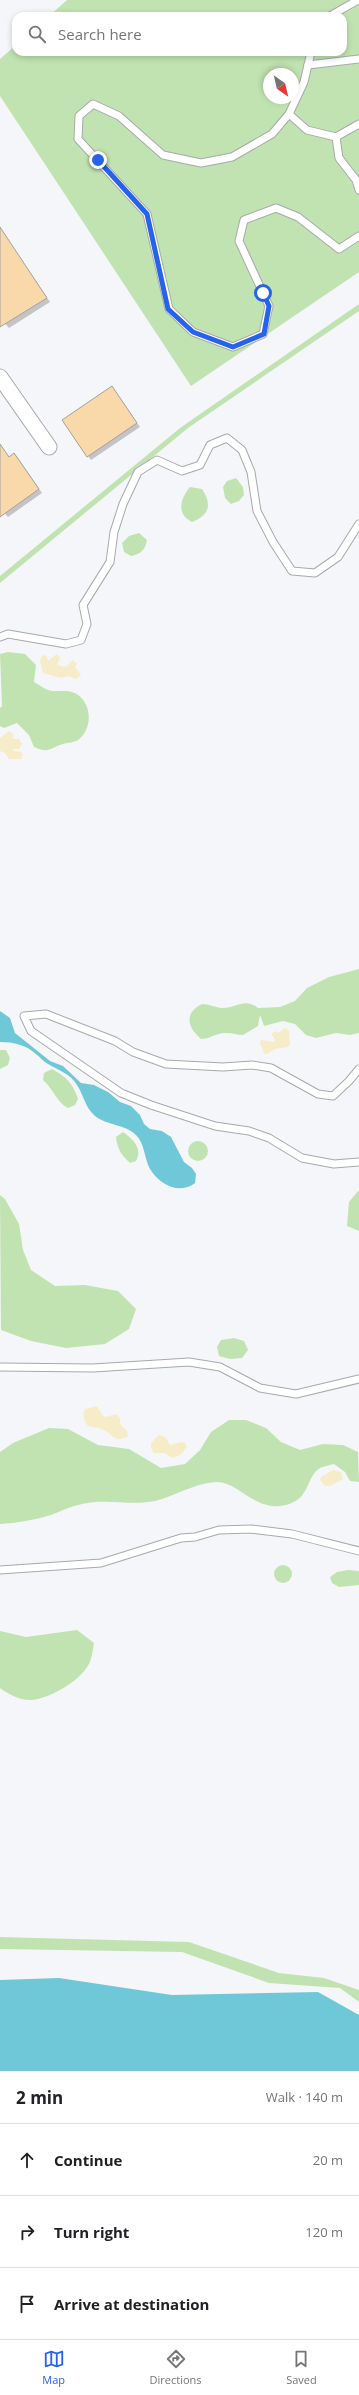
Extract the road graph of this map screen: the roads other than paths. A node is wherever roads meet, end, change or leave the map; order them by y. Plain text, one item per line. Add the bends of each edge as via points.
1 (358, 0) edge
2 (337, 12) edge
3 (310, 56) edge
4 (359, 59) edge
5 (308, 65) junction
6 (289, 114) junction
7 (359, 124) edge
8 (336, 137) junction
9 (359, 190) edge
10 (359, 236) edge
11 (0, 377) edge
12 (49, 447) dead end
13 (359, 524) edge
14 (0, 637) edge
15 (359, 1069) edge
16 (359, 1162) edge
17 (0, 1367) edge
18 (359, 1379) edge
19 (359, 1551) edge
20 (0, 1570) edge

1 - 2 lane
3 - 5 lane
4 - 5 lane
5 - 6 lane via 304,82
6 - 8 lane via 307,130
6 - 10 lane via 272,134 232,157 200,163 163,155 120,116 93,104 79,116 78,139 147,214 168,309 193,332 233,347 264,334 269,306 239,241 244,220 276,208 298,217 339,249
7 - 8 lane
8 - 9 lane via 339,158 356,180
11 - 12 street
13 - 14 lane via 338,557 315,573 292,571 272,542 257,511 251,472 242,450 227,438 210,445 200,465 182,471 157,460 138,472 123,504 114,532 110,562 83,605 88,624 81,640 66,644 8,634
15 - 16 lane via 333,1096 318,1094 271,1068 252,1065 223,1067 166,1064 46,1014 24,1016 31,1031 121,1093 177,1115 269,1138 302,1158 334,1164
17 - 18 lane via 92,1368 189,1362 220,1367 260,1388 296,1394
19 - 20 lane via 292,1534 251,1529 219,1530 181,1538 101,1563

